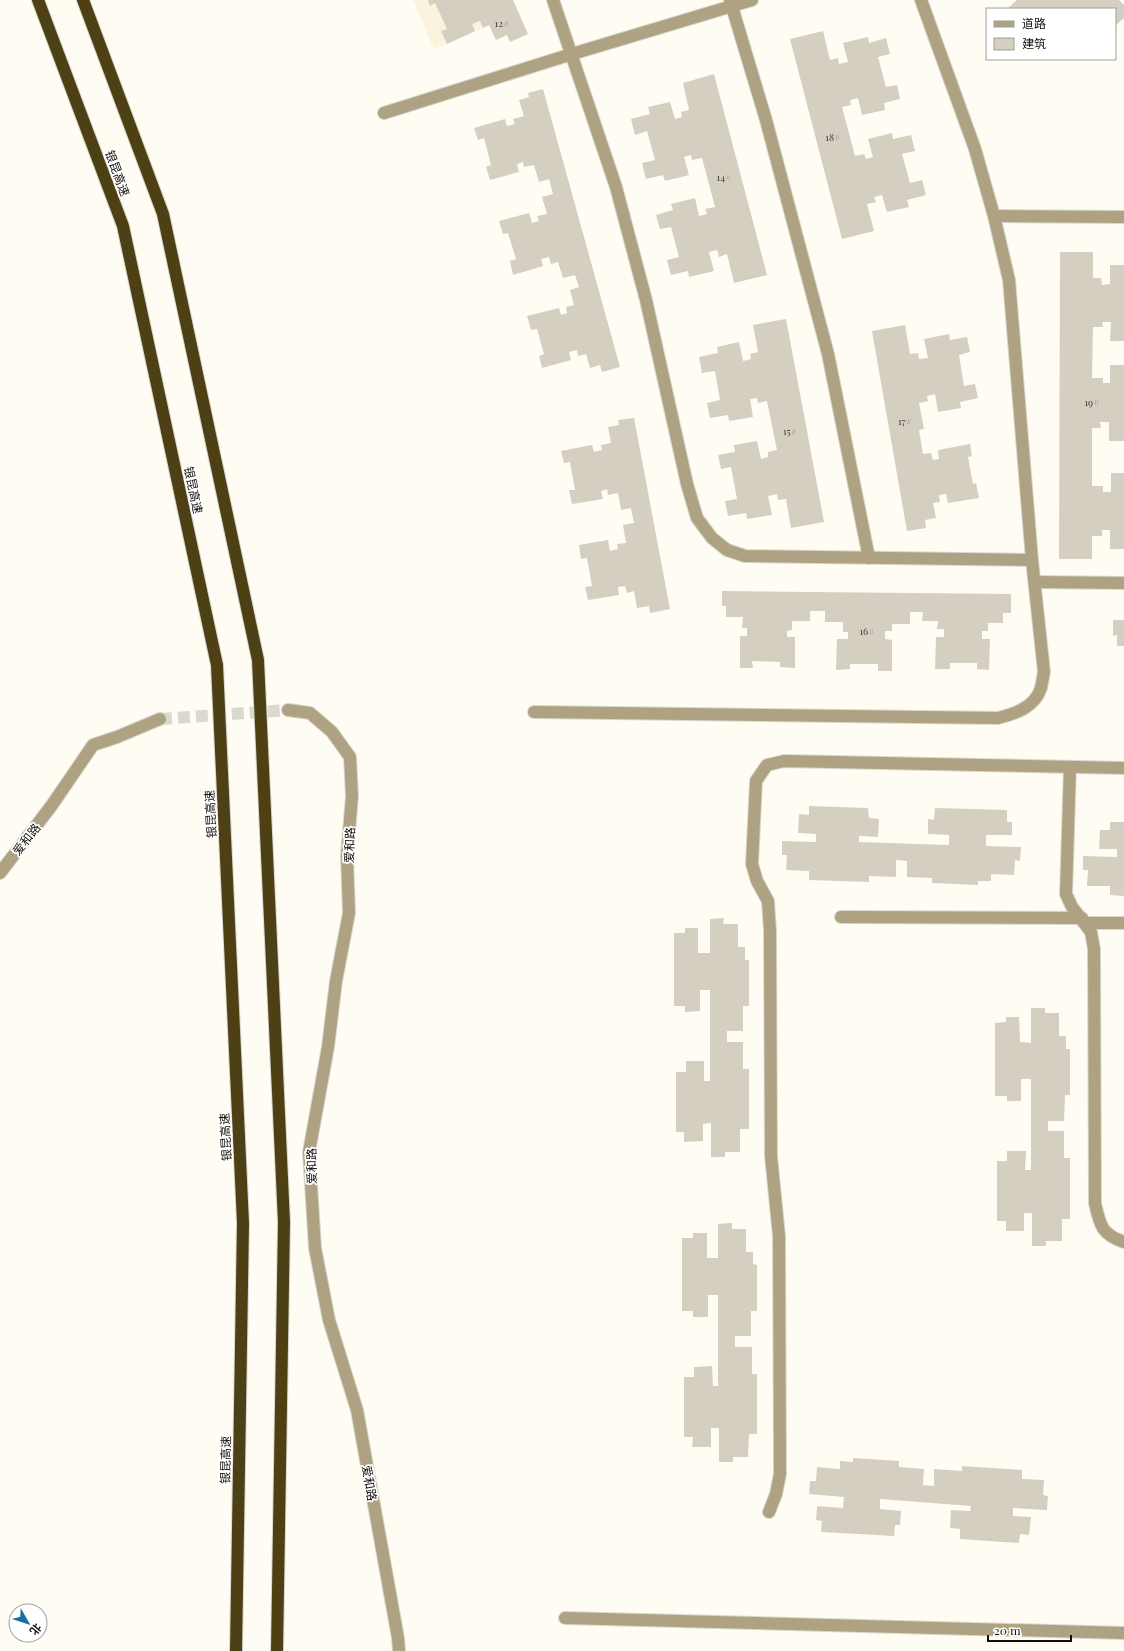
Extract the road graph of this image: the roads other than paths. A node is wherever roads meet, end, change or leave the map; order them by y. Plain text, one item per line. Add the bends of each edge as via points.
1 (38, 0) edge
2 (83, 0) edge
3 (553, 0) edge
4 (752, 0) edge
5 (921, 0) edge
6 (731, 3) edge
7 (572, 54) junction
8 (384, 113) dead end
9 (994, 216) junction
10 (1124, 217) edge
11 (869, 558) junction
12 (1032, 560) junction
13 (1035, 582) junction
14 (1124, 583) edge
15 (288, 710) tunnel mouth
16 (534, 712) dead end
17 (160, 719) tunnel mouth
18 (1070, 767) junction
19 (1124, 768) edge
20 (0, 872) edge
21 (841, 917) dead end
22 (1083, 921) junction
23 (1124, 923) edge
24 (1124, 1242) edge
25 (769, 1512) dead end
26 (565, 1618) dead end
27 (1124, 1633) edge
28 (236, 1651) edge
29 (277, 1651) edge
30 (399, 1651) edge

1 - 28 highway, 银昆高速 via 123,226 217,665 243,1223
2 - 29 highway via 162,214 258,660 284,1222
3 - 7 street
4 - 6 street
5 - 9 street via 975,149
6 - 7 street
6 - 11 street via 766,120 828,354
7 - 8 street
7 - 11 street via 620,202 646,300 697,518 712,538 727,550 745,556
9 - 10 street
9 - 12 street via 1009,280
11 - 12 street
12 - 13 street
13 - 14 street
13 - 16 street via 1044,672 1041,690 1030,705 1016,714 998,718
15 - 30 street, 爱和路 via 310,713 332,732 350,757 352,796 348,856 349,912 309,1152 315,1248 329,1320 357,1410
17 - 20 street, 爱和路 via 93,745
18 - 19 street
18 - 22 street via 1066,894
18 - 25 street via 784,761 767,765 756,781 752,864 757,881 768,901 771,1156 779,1236 780,1474
21 - 22 street
22 - 23 street
22 - 24 street via 1091,932 1094,949 1095,1203 1100,1224 1111,1237
26 - 27 street

